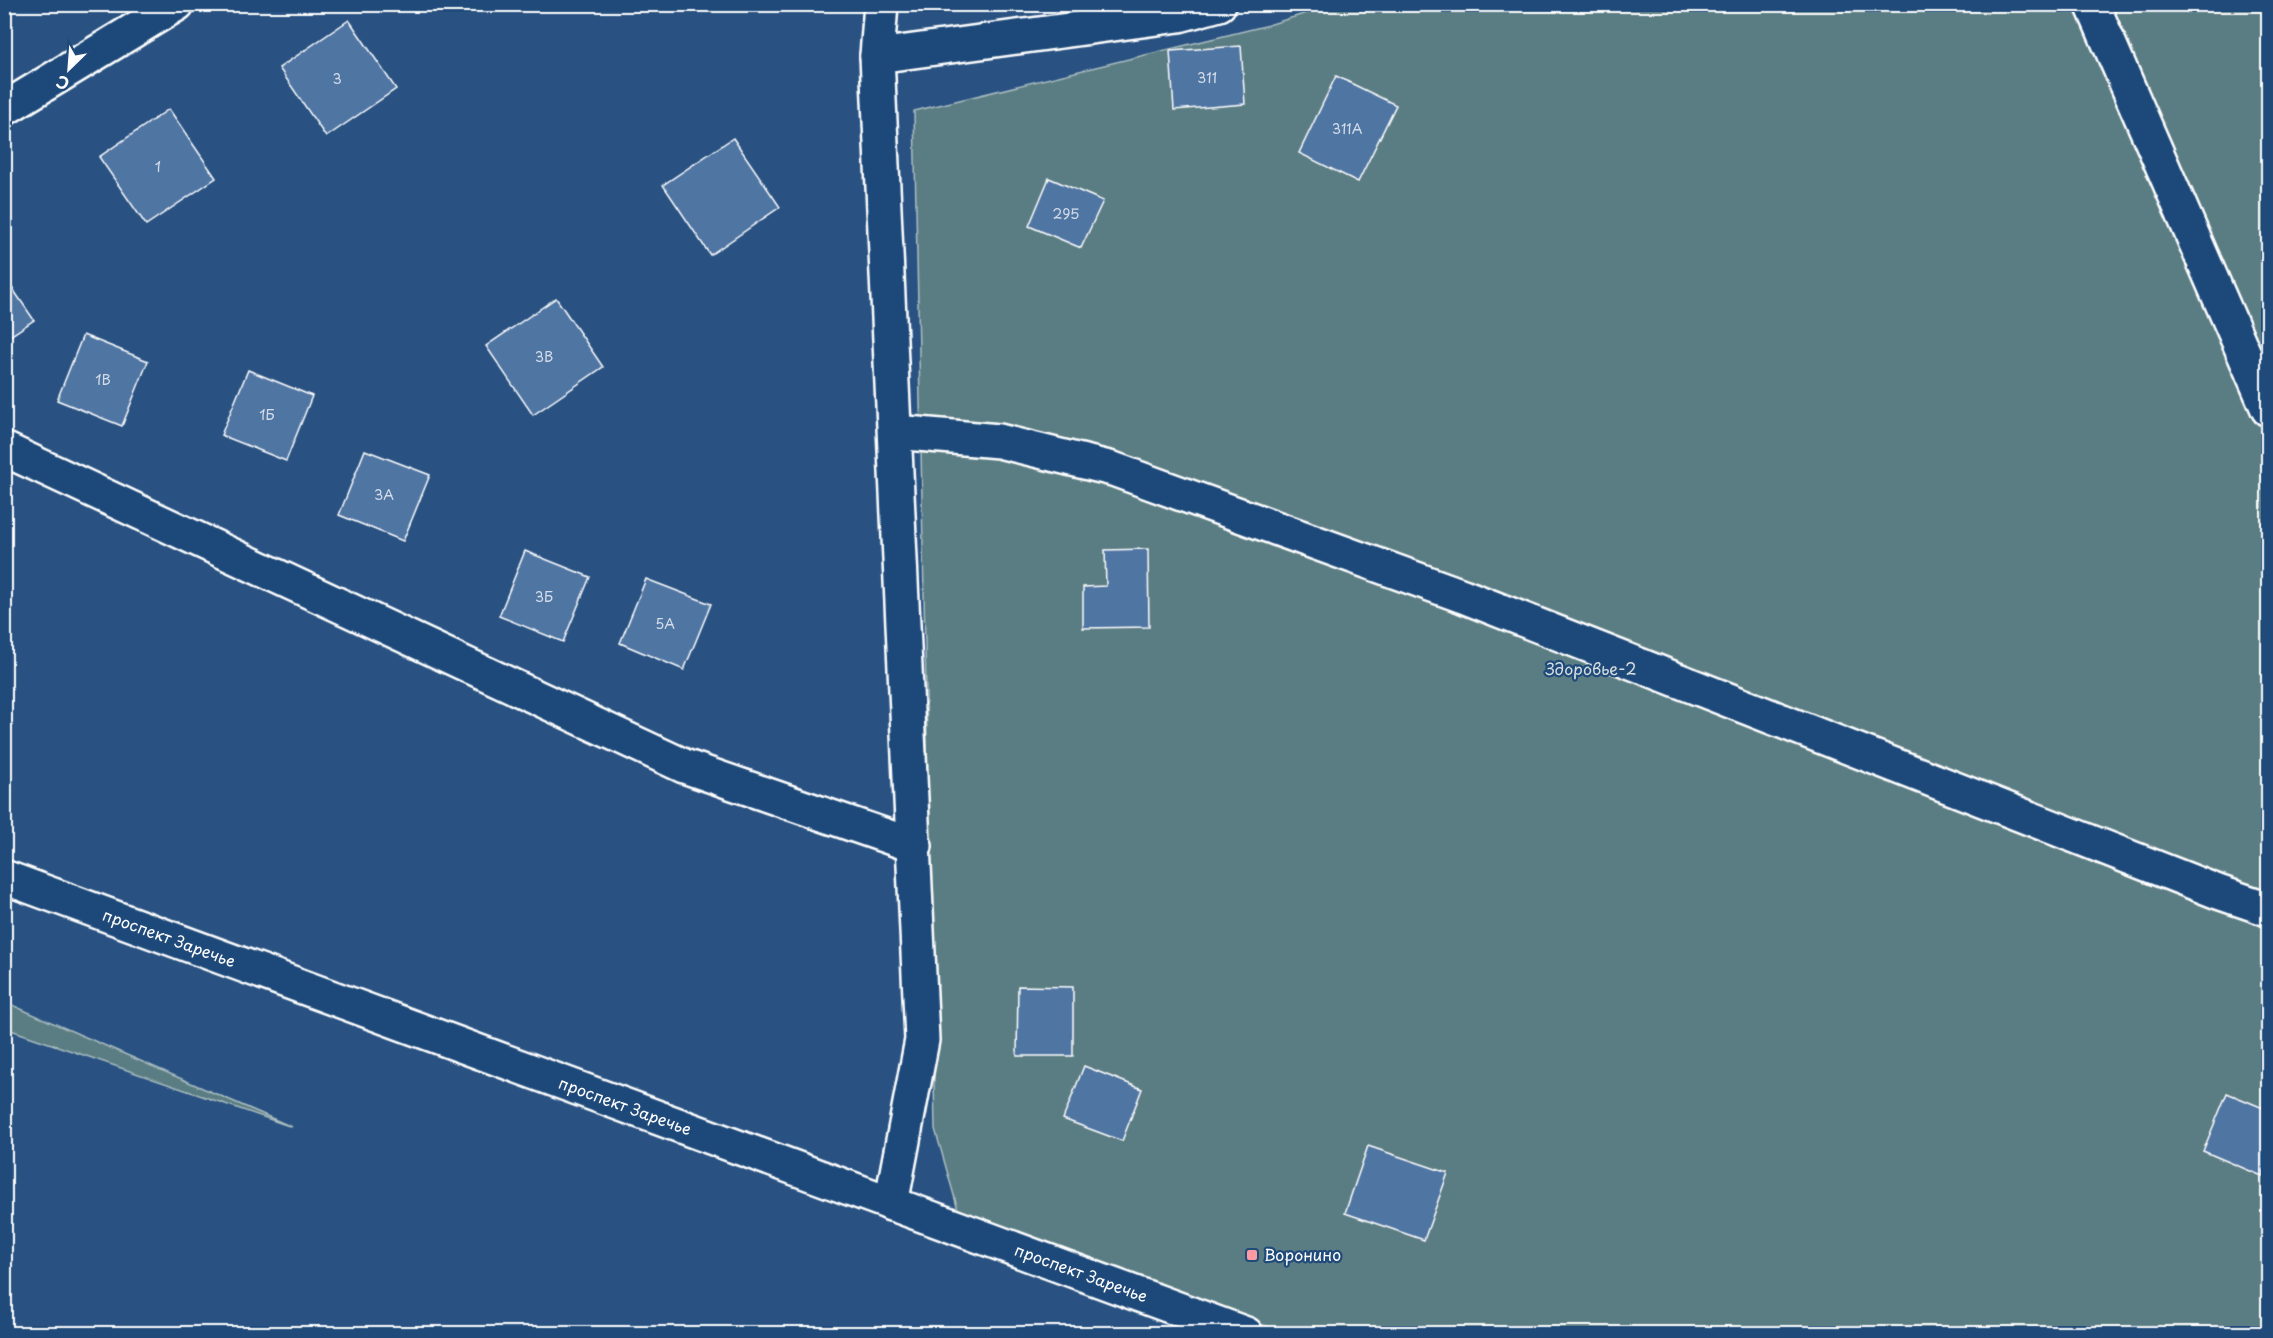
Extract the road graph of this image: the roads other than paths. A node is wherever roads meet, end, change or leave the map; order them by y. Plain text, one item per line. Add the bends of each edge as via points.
1 (177, 4) edge
2 (880, 4) edge
3 (1219, 4) edge
4 (2092, 4) edge
5 (878, 56) junction
6 (4, 109) edge
7 (2268, 409) edge
8 (895, 432) junction
9 (4, 449) edge
10 (915, 846) junction
11 (4, 877) edge
12 (2268, 909) edge
13 (891, 1204) junction
14 (1246, 1334) edge

1 - 6 street
2 - 5 street
3 - 5 street via 1179,15
4 - 7 street
5 - 8 street
8 - 10 street
8 - 12 street via 999,441 1113,469 1464,596
9 - 10 street via 684,766
10 - 13 street via 922,1040
11 - 13 street, проспект Заречье
13 - 14 street, проспект Заречье

